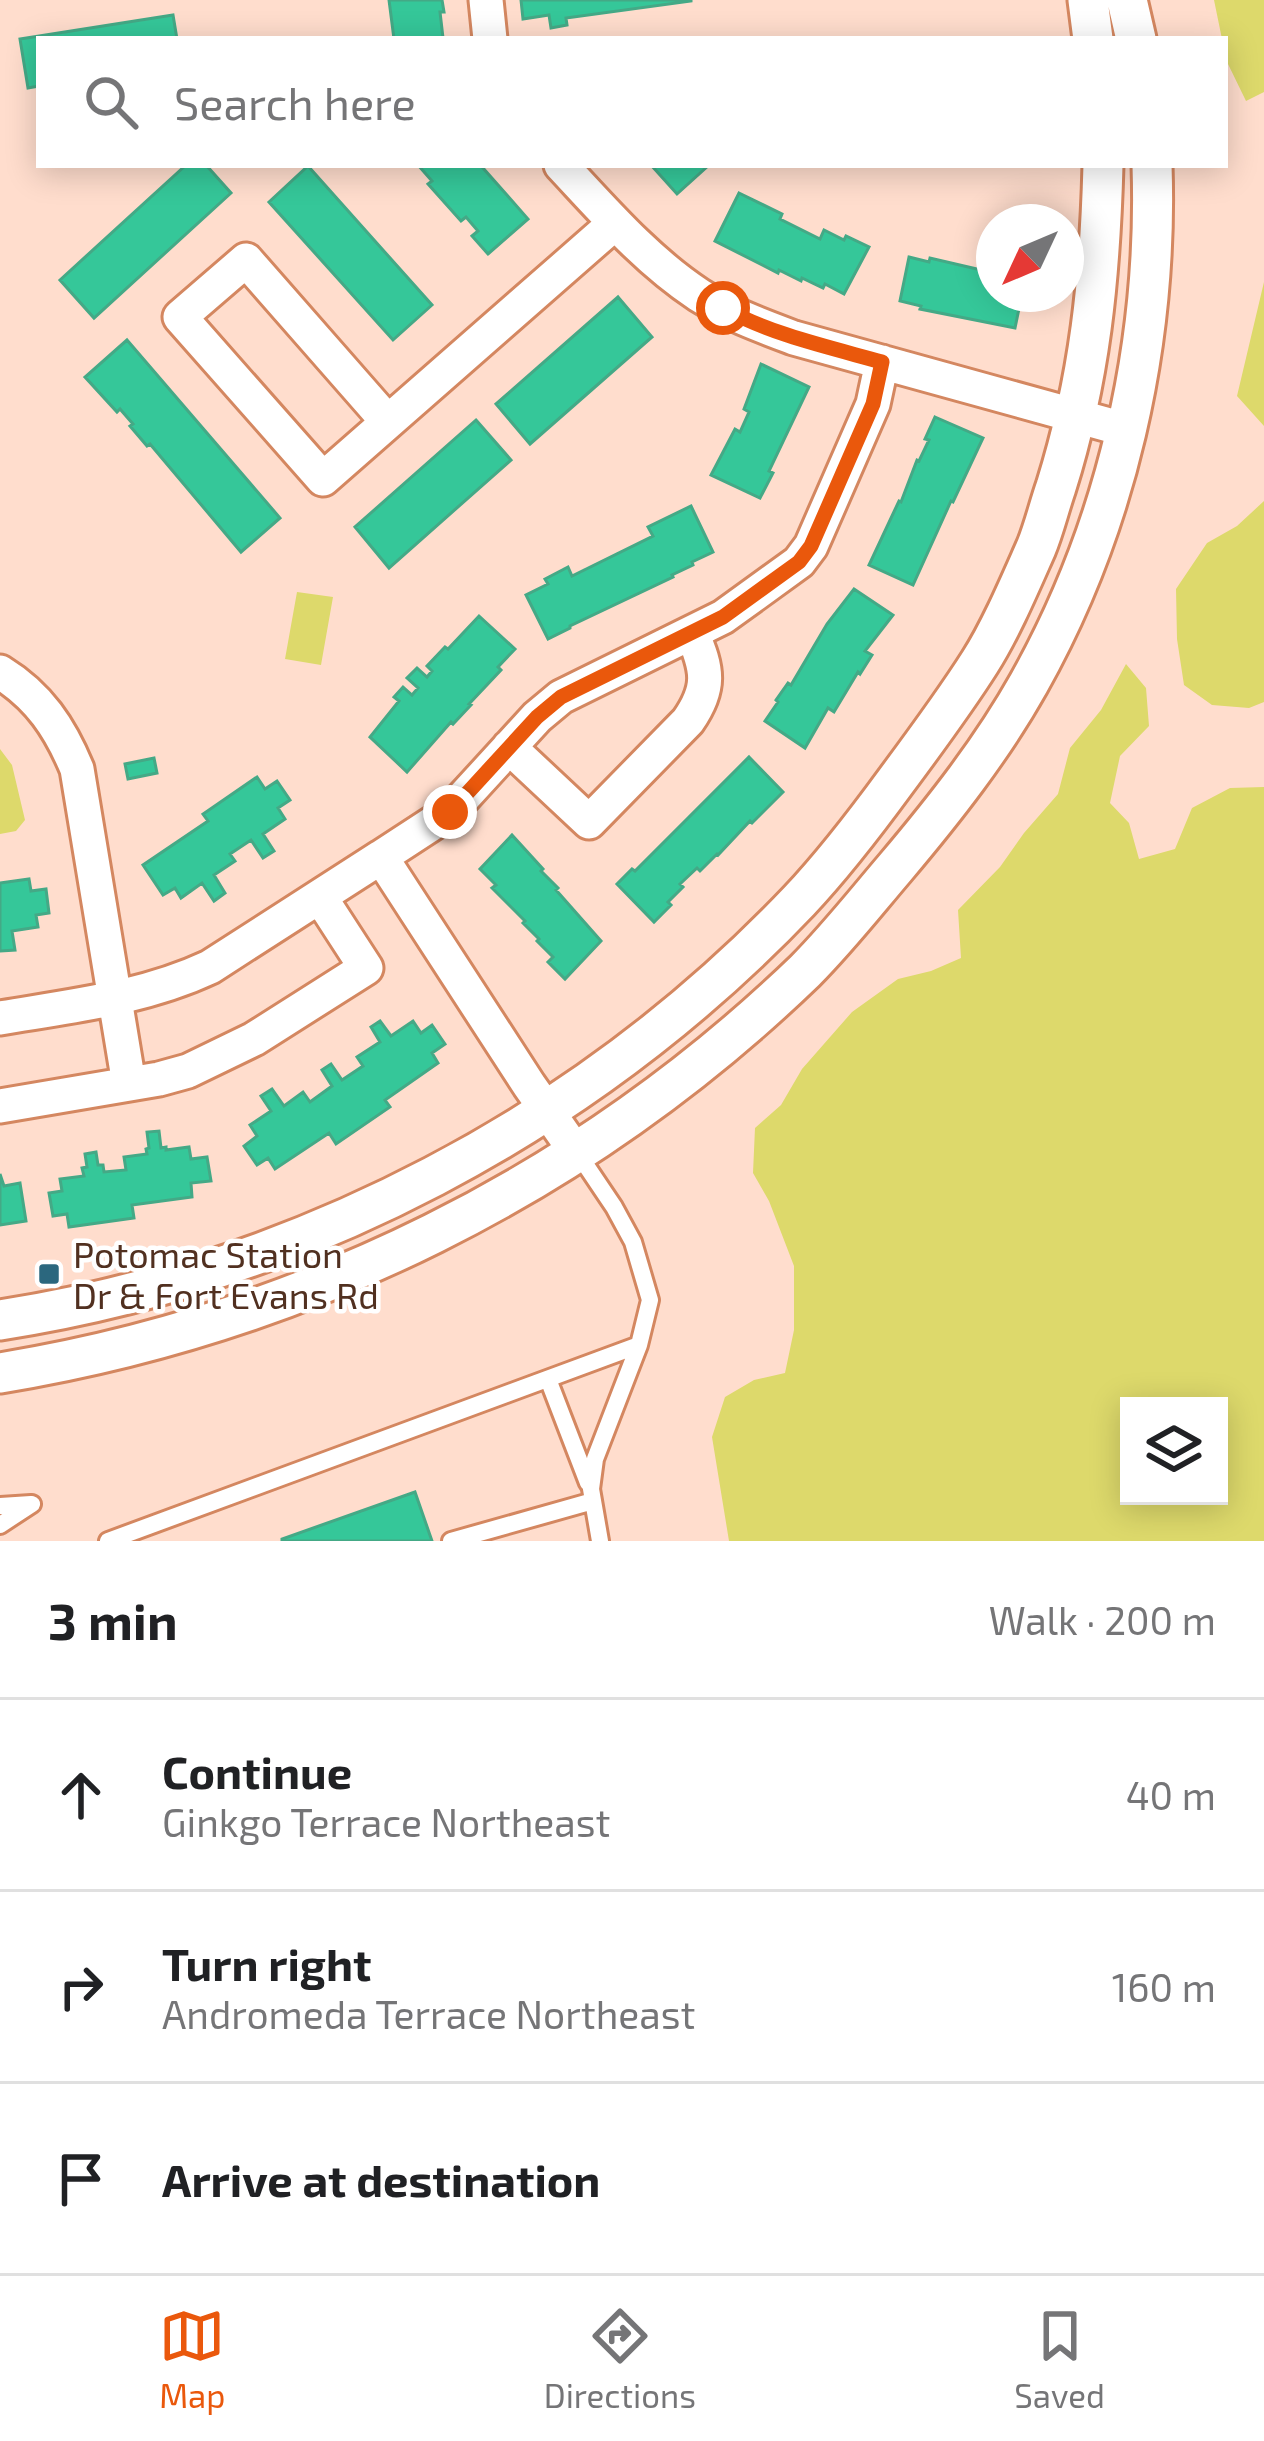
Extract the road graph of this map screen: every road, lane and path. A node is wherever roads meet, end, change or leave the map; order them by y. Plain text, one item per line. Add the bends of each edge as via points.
1 (486, 0) edge
2 (1088, 0) edge
3 (1127, 0) edge
4 (490, 36) edge
5 (1093, 36) edge
6 (1135, 36) edge
7 (564, 168) edge
8 (1103, 168) edge
9 (1152, 168) edge
10 (615, 224) junction
11 (882, 362) junction
12 (1076, 416) junction
13 (388, 422) junction
14 (1127, 430) junction
15 (692, 633) junction
16 (0, 672) edge
17 (509, 747) junction
18 (381, 857) junction
19 (320, 897) junction
20 (114, 999) junction
21 (0, 1018) edge
22 (128, 1084) junction
23 (0, 1106) edge
24 (548, 1111) junction
25 (576, 1152) junction
26 (0, 1320) edge
27 (639, 1345) junction
28 (0, 1373) edge
29 (548, 1379) junction
30 (592, 1495) junction
31 (32, 1504) dead end
32 (0, 1516) edge
33 (121, 1539) edge
34 (451, 1540) edge
35 (600, 1541) edge

1 - 4 street
2 - 5 street
3 - 6 street
7 - 10 street
8 - 12 street
9 - 14 street via 1146,331
10 - 11 street via 700,295 745,320
10 - 13 street
11 - 12 street
11 - 15 street via 873,404 811,546
12 - 14 street
12 - 24 street via 1037,545 983,658 931,736 799,900 713,982
13 - 13 street via 323,479 180,317 246,260
14 - 25 street via 1058,623 1029,682 944,809 807,968 728,1040
15 - 17 street via 561,697
15 - 17 street via 704,661 700,704 589,822
16 - 20 street via 43,706 77,770
17 - 18 street via 450,812
18 - 19 street
18 - 24 street
19 - 20 street via 210,967
19 - 22 street via 366,968 213,1060
20 - 21 street
20 - 22 street
22 - 23 street
24 - 25 street
24 - 26 street via 311,1232 108,1299
25 - 27 lane via 633,1242 650,1300
25 - 28 street via 434,1235 276,1301 138,1344
27 - 29 lane
27 - 30 lane via 595,1459
29 - 30 lane
29 - 33 lane
30 - 34 lane
30 - 35 lane
31 - 32 lane

